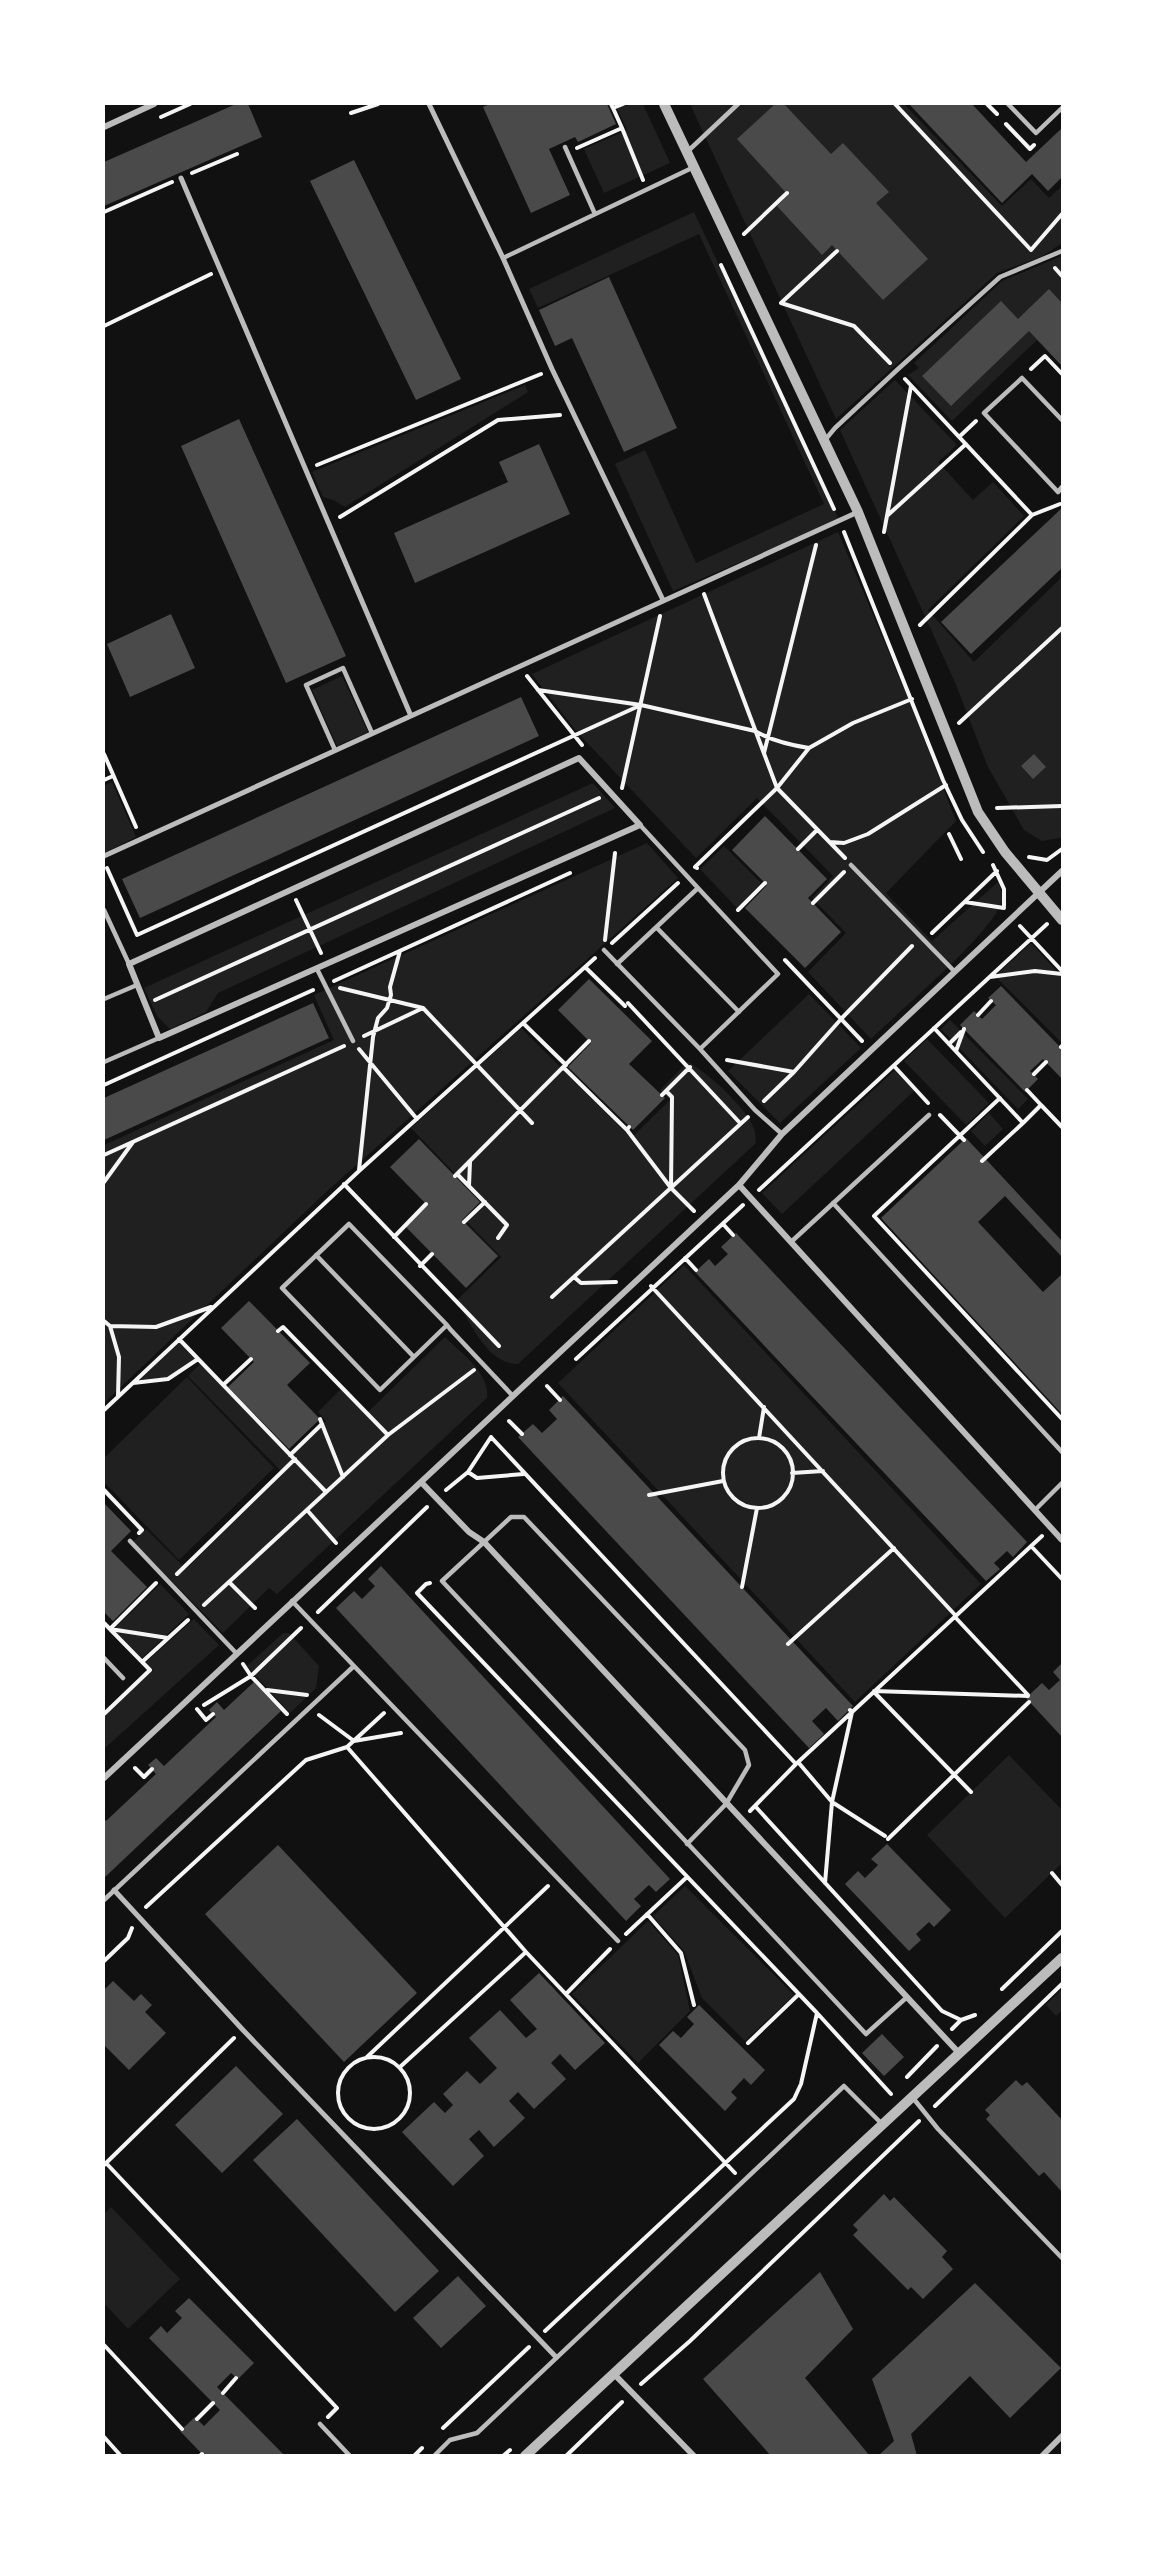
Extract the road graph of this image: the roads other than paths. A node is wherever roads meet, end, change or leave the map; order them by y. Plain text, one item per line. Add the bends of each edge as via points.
1 (154, 104) edge
2 (429, 104) edge
3 (664, 104) edge
4 (738, 104) edge
5 (1008, 104) edge
6 (1062, 108) edge
7 (104, 127) edge
8 (565, 147) dead end
9 (687, 152) junction
10 (694, 166) junction
11 (182, 178) dead end
12 (595, 214) junction
13 (1062, 251) edge
14 (503, 258) junction
15 (1062, 420) edge
16 (824, 442) junction
17 (1062, 487) edge
18 (858, 512) junction
19 (663, 600) junction
20 (411, 716) junction
21 (372, 733) junction
22 (335, 750) junction
23 (640, 825) junction
24 (104, 857) edge
25 (851, 865) road end
26 (1062, 872) edge
27 (698, 888) junction
28 (1038, 894) junction
29 (104, 910) edge
30 (1062, 920) edge
31 (111, 927) junction
32 (657, 928) junction
33 (104, 930) edge
34 (604, 950) road end
35 (617, 963) junction
36 (129, 964) junction
37 (317, 969) junction
38 (954, 971) junction
39 (137, 985) junction
40 (104, 999) edge
41 (739, 1012) junction
42 (159, 1038) junction
43 (353, 1041) road end
44 (700, 1049) junction
45 (104, 1062) edge
46 (929, 1115) dead end
47 (782, 1134) junction
48 (739, 1185) junction
49 (833, 1203) junction
50 (791, 1242) junction
51 (316, 1255) junction
52 (447, 1325) junction
53 (414, 1357) junction
54 (512, 1395) junction
55 (1062, 1452) edge
56 (421, 1482) junction
57 (1062, 1483) edge
58 (1035, 1510) junction
59 (1062, 1540) edge
60 (130, 1541) road end
61 (484, 1542) junction
62 (292, 1601) junction
63 (237, 1654) junction
64 (104, 1658) edge
65 (354, 1666) junction
66 (123, 1678) dead end
67 (104, 1778) edge
68 (726, 1804) junction
69 (687, 1844) junction
70 (114, 1890) junction
71 (104, 1900) edge
72 (618, 1941) road end
73 (1062, 1958) edge
74 (906, 1998) junction
75 (959, 2053) junction
76 (912, 2097) junction
77 (883, 2124) junction
78 (1062, 2258) edge
79 (556, 2357) junction
80 (613, 2373) junction
81 (320, 2424) road end
82 (1062, 2436) edge
83 (350, 2456) edge
84 (434, 2456) edge
85 (525, 2456) edge
86 (694, 2456) edge
87 (1042, 2456) edge

1 - 7 street
2 - 14 street
3 - 9 street
4 - 9 lane
5 - 6 lane via 1036,133
8 - 12 lane
9 - 10 street
10 - 12 lane
10 - 16 street
11 - 20 street
12 - 14 lane
13 - 16 lane via 1000,277
14 - 19 street
15 - 17 lane via 1022,378 984,413 1058,492
16 - 18 street
18 - 19 street
18 - 28 street via 978,812
19 - 20 street
20 - 21 street
21 - 22 street
21 - 22 lane via 343,668 306,685
22 - 24 street
23 - 27 lane
23 - 36 street via 579,758
23 - 37 street
25 - 38 lane
26 - 28 street
27 - 32 lane
27 - 41 lane via 778,974
28 - 30 street
28 - 38 street
29 - 31 lane
31 - 33 lane
31 - 36 lane
32 - 35 lane
32 - 41 lane
34 - 35 lane
35 - 44 lane
36 - 39 street
37 - 42 street
37 - 43 lane
38 - 47 street
39 - 40 lane
39 - 42 street
41 - 44 lane
42 - 45 lane
44 - 47 lane
46 - 49 lane
47 - 48 street
48 - 50 street
48 - 54 street
49 - 50 lane
49 - 55 lane
50 - 58 street
51 - 52 lane via 349,1224
51 - 53 lane
51 - 53 lane via 282,1288 380,1390
52 - 53 lane
52 - 54 lane
54 - 56 street
56 - 61 street via 469,1532
56 - 62 street
57 - 58 lane
58 - 59 street
60 - 63 lane
61 - 68 street
61 - 68 lane via 511,1517 524,1517 745,1749 749,1765
61 - 69 lane via 442,1581
62 - 63 street
62 - 65 lane
63 - 67 street
64 - 66 lane
65 - 70 lane
65 - 72 lane
68 - 69 lane
68 - 74 street
69 - 74 lane via 866,2034
70 - 71 lane
70 - 79 street
73 - 75 street
74 - 75 street
75 - 76 street
76 - 77 street
76 - 78 lane
77 - 79 lane via 844,2085
77 - 80 street
79 - 84 lane via 477,2433 450,2440
80 - 85 street
80 - 86 street
81 - 83 lane
82 - 87 street

